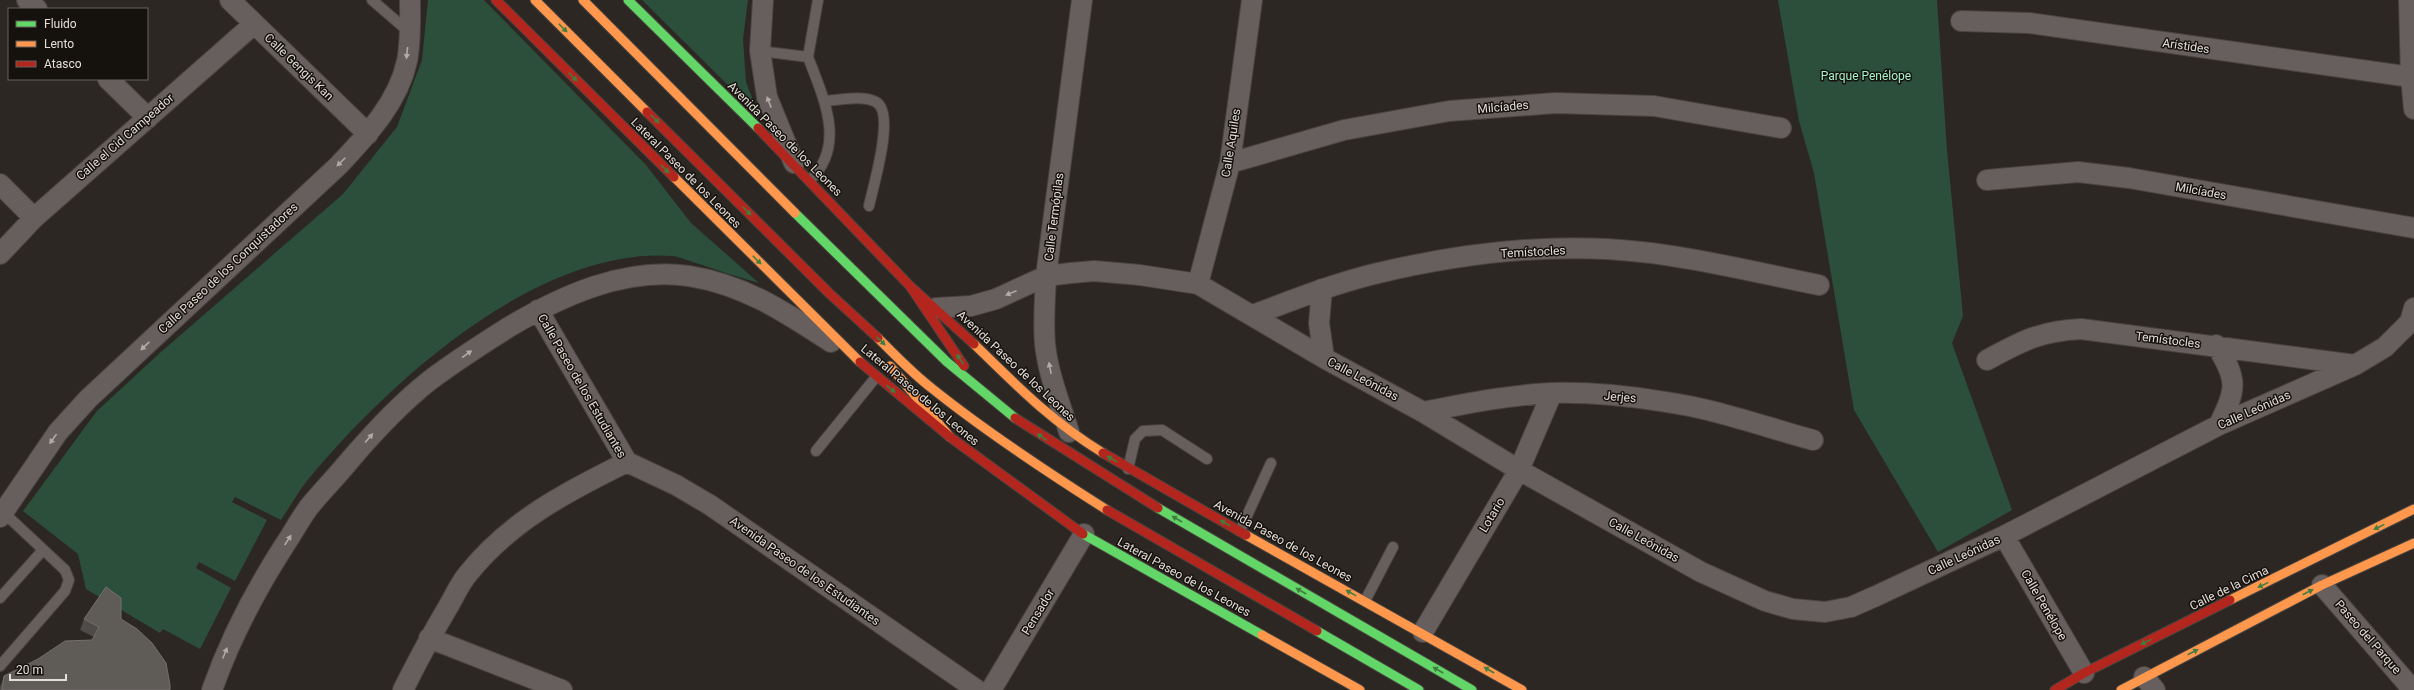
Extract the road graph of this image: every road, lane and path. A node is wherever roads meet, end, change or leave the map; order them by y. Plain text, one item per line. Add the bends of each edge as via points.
1 (27, 0) edge
2 (230, 0) edge
3 (372, 0) edge
4 (410, 0) edge
5 (496, 0) edge
6 (535, 0) edge
7 (583, 0) edge
8 (628, 0) edge
9 (762, 0) edge
10 (818, 0) edge
11 (1082, 0) edge
12 (1252, 0) edge
13 (2409, 0) edge
14 (36, 8) edge
15 (1962, 21) dead end
16 (254, 24) junction
17 (409, 32) junction
18 (760, 51) junction
19 (808, 57) junction
20 (2411, 77) junction
21 (109, 80) edge
22 (825, 101) junction
23 (2414, 109) edge
24 (148, 118) junction
25 (1781, 128) dead end
26 (368, 134) junction
27 (794, 164) junction
28 (1230, 164) junction
29 (810, 180) junction
30 (1987, 180) dead end
31 (0, 184) edge
32 (869, 206) dead end
33 (34, 218) junction
34 (2414, 228) edge
35 (0, 254) edge
36 (1046, 276) junction
37 (1198, 284) junction
38 (1819, 285) dead end
39 (910, 286) junction
40 (1322, 290) junction
41 (829, 293) junction
42 (936, 308) junction
43 (2414, 308) edge
44 (538, 310) junction
45 (1253, 315) junction
46 (2216, 345) junction
47 (1324, 358) junction
48 (856, 359) junction
49 (1987, 360) dead end
50 (2355, 366) junction
51 (876, 377) junction
52 (982, 392) junction
53 (1552, 393) junction
54 (1423, 412) junction
55 (2219, 426) junction
56 (1069, 432) junction
57 (950, 437) junction
58 (1812, 440) dead end
59 (816, 451) dead end
60 (1207, 459) dead end
61 (627, 462) junction
62 (1271, 463) dead end
63 (1128, 469) junction
64 (1519, 470) junction
65 (2414, 509) edge
66 (2, 514) edge
67 (1240, 532) junction
68 (1084, 534) junction
69 (2004, 536) junction
70 (2414, 543) edge
71 (1393, 547) dead end
72 (43, 550) junction
73 (2322, 585) junction
74 (0, 598) edge
75 (1365, 601) junction
76 (1423, 632) junction
77 (429, 638) junction
78 (0, 666) edge
79 (2084, 673) junction
80 (2150, 684) edge
81 (212, 690) edge
82 (402, 690) edge
83 (562, 690) edge
84 (978, 690) edge
85 (992, 690) edge
86 (1360, 690) edge
87 (1419, 690) edge
88 (1472, 690) edge
89 (1522, 690) edge
90 (2055, 690) edge
91 (2121, 690) edge
92 (2413, 690) edge

1 - 14 street
2 - 16 street, Calle Gengis Kan
3 - 17 lane
4 - 17 street, Calle Paseo de los Conquistadores
5 -> 48 street, Lateral Paseo de los Leones
6 -> 41 street
7 - 52 street via 826,245 947,362
8 - 27 street, Avenida Paseo de los Leones
9 - 18 street
10 - 19 lane
11 - 36 street, Calle Termópilas
12 - 28 street, Calle Aquiles
13 - 20 street
15 - 20 street, Arístides via 2030,23
16 - 24 street, Calle el Cid Campeador
16 - 26 street, Calle Gengis Kan
17 -> 26 street, Calle Paseo de los Conquistadores via 406,62 395,96
18 - 19 lane
27 -> 18 street via 766,97
19 - 22 lane
20 - 23 street
21 - 24 street
22 - 29 lane via 829,151 821,169
22 - 32 lane via 866,99 876,102 883,110 884,132
24 - 33 street, Calle el Cid Campeador
25 - 28 street, Milcíades via 1654,106 1556,102 1449,111 1344,130
26 -> 66 street, Calle Paseo de los Conquistadores via 333,170 88,399 58,432
27 - 29 street, Avenida Paseo de los Leones
28 - 37 street, Calle Aquiles
29 - 39 street, Avenida Paseo de los Leones
30 - 34 street, Milcíades via 2078,172 2129,178
31 - 33 street
33 - 35 street, Calle el Cid Campeador
36 - 37 street, Calle Leónidas via 1094,271
36 -> 42 street, Calle Leónidas via 996,299 971,306
56 -> 36 street, Calle Termópilas via 1053,384 1046,344
37 - 45 street, Calle Leónidas
38 - 40 street, Temístocles via 1672,256 1607,249 1537,250 1477,255 1373,274
39 - 42 street, Avenida Paseo de los Leones
52 -> 39 street
40 - 45 street, Temístocles
40 - 47 street via 1319,323
41 - 57 street
41 -> 87 street via 932,389 1009,447 1110,512
42 - 56 street, Avenida Paseo de los Leones via 1044,412
43 - 50 street, Calle Leónidas via 2410,322 2385,347
44 - 48 street via 594,285 622,278 654,275 689,276 753,294 784,311
44 - 61 street, Calle Paseo de los Estudiantes
81 -> 44 street via 226,651 262,580 308,509 379,426 428,381 475,348
45 - 47 street, Calle Leónidas
46 - 49 street, Temístocles via 2081,329 2056,330 2030,337
46 - 50 street, Temístocles
46 - 55 street via 2228,363 2233,379 2232,397
47 - 54 street, Calle Leónidas
48 - 51 street, Lateral Paseo de los Leones
50 - 55 street, Calle Leónidas
51 -> 57 street, Lateral Paseo de los Leones
51 - 59 lane
88 -> 52 street via 1054,446
53 - 54 street, Jerjes via 1474,402
53 - 58 street, Jerjes via 1668,402
53 - 64 street, Lotario
54 - 64 street, Calle Leónidas
55 - 69 street, Calle Leónidas
63 -> 56 street, Avenida Paseo de los Leones
57 - 68 street, Lateral Paseo de los Leones
60 - 63 lane via 1162,430 1143,431 1135,439
61 - 77 street via 564,493 514,528 465,577
61 - 84 street, Avenida Paseo de los Estudiantes via 651,471 710,505
62 - 67 lane
67 -> 63 street, Avenida Paseo de los Leones
64 - 69 street, Calle Leónidas via 1701,572 1765,601 1793,609 1825,612 1851,607
64 - 76 street, Lotario
65 -> 79 street, Calle de la Cima
66 - 72 lane
75 -> 67 street, Avenida Paseo de los Leones
68 - 85 street, Pensador
68 - 86 street, Lateral Paseo de los Leones
69 - 79 street, Calle Penélope
70 - 73 street
71 - 75 lane
72 - 74 lane
72 - 78 lane via 65,570 68,584 65,591
80 -> 73 street
73 - 92 street, Paseo del Parque
75 - 76 street, Avenida Paseo de los Leones
89 -> 76 street, Avenida Paseo de los Leones
77 - 82 street
77 - 83 street
79 - 90 street, Calle de la Cima
80 - 91 street

